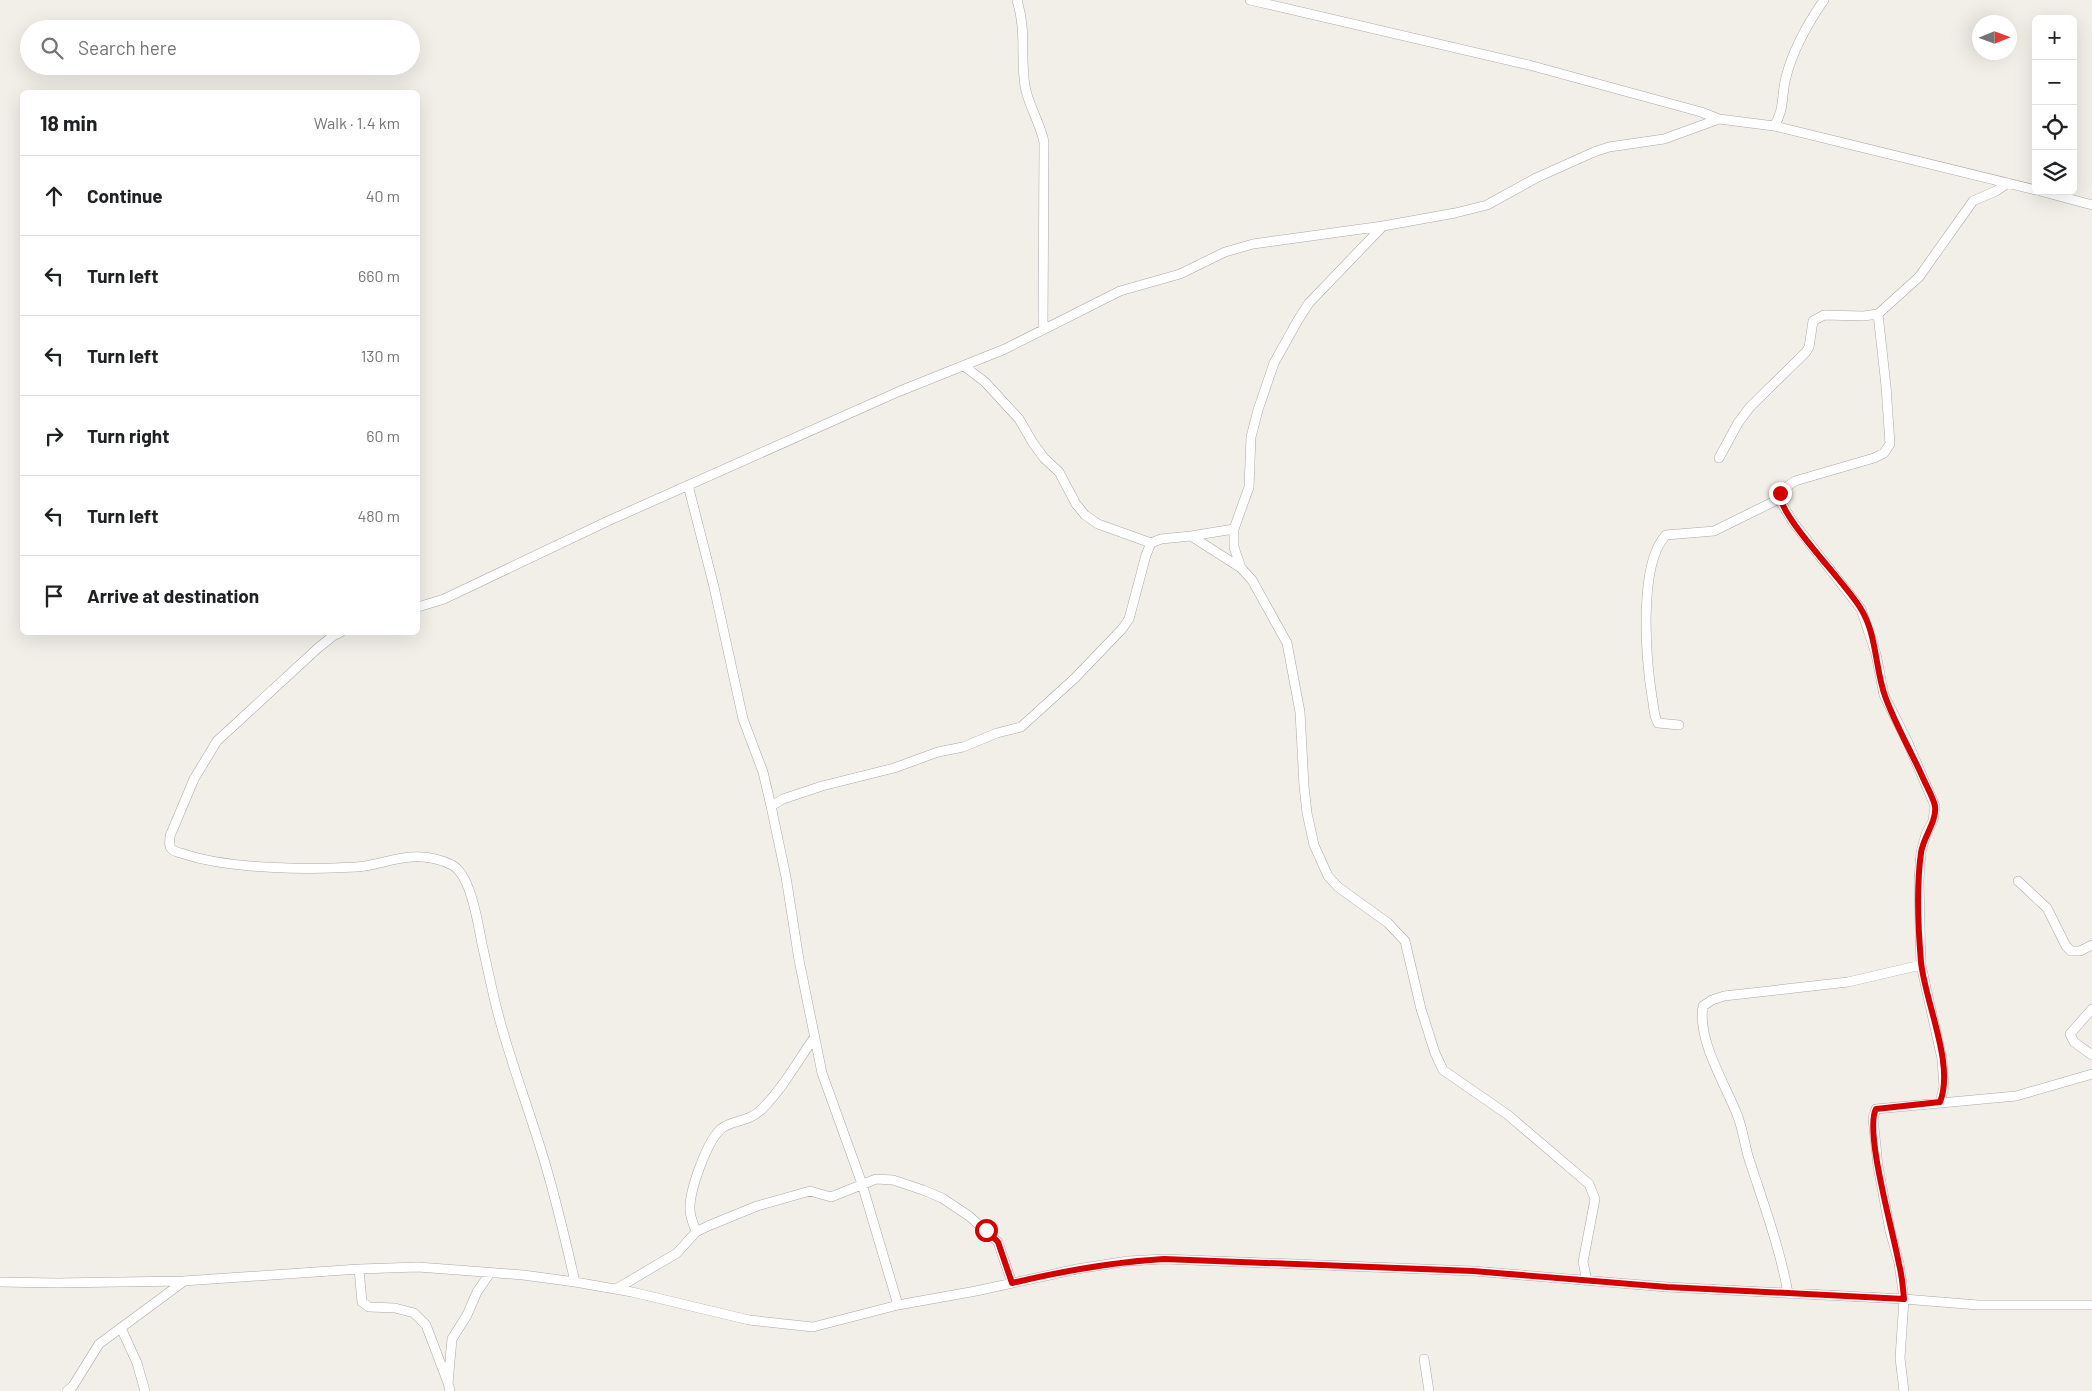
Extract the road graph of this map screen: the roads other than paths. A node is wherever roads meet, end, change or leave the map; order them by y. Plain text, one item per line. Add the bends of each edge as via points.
1 (1017, 0) edge
2 (1250, 0) edge
3 (1824, 0) edge
4 (1719, 119) junction
5 (1774, 126) junction
6 (2008, 183) junction
7 (2032, 189) edge
8 (2055, 195) edge
9 (2092, 205) edge
10 (1383, 226) junction
11 (1878, 314) junction
12 (1043, 329) junction
13 (964, 366) junction
14 (1719, 458) dead end
15 (688, 486) junction
16 (1779, 498) junction
17 (1234, 528) junction
18 (1191, 536) junction
19 (1151, 543) junction
20 (1240, 568) junction
21 (420, 607) edge
22 (335, 635) edge
23 (1679, 725) dead end
24 (772, 806) junction
25 (2018, 881) dead end
26 (2092, 946) edge
27 (1921, 965) junction
28 (2092, 1009) edge
29 (814, 1038) junction
30 (2092, 1054) edge
31 (2092, 1074) edge
32 (1940, 1102) junction
33 (862, 1184) junction
34 (696, 1232) junction
35 (359, 1269) junction
36 (490, 1273) junction
37 (183, 1281) junction
38 (1587, 1281) junction
39 (0, 1282) edge
40 (575, 1282) junction
41 (1012, 1283) junction
42 (616, 1289) junction
43 (1788, 1293) junction
44 (1904, 1299) junction
45 (898, 1305) junction
46 (2092, 1305) edge
47 (122, 1328) junction
48 (1424, 1359) dead end
49 (449, 1387) edge
50 (71, 1389) edge
51 (145, 1391) edge
52 (1429, 1391) edge
53 (1904, 1391) edge

1 - 12 street via 1024,32 1025,87 1042,128 1044,142
2 - 4 street via 1529,65
3 - 5 street via 1799,43 1786,77 1782,110
4 - 5 street
4 - 10 street via 1664,139 1594,152 1487,205
5 - 6 street
6 - 7 street
6 - 11 street via 1973,201 1919,277
8 - 9 street
10 - 12 street via 1253,244 1225,252 1180,274 1120,291
10 - 17 street via 1309,303 1274,363 1251,437 1249,487
11 - 14 street via 1824,315 1813,322 1806,352 1750,407
11 - 16 street via 1890,444 1884,453 1874,458 1795,481 1782,490
12 - 13 street
13 - 15 street via 900,391
13 - 19 street via 985,382 1019,419 1038,451 1059,472 1085,515 1098,524
15 - 21 street
15 - 24 street via 743,719
16 - 23 street via 1714,531 1666,535 1656,550 1647,605 1650,683 1658,723
16 - 27 street via 1792,522 1861,609 1876,654 1884,695 1935,806 1933,821 1923,842 1920,867
17 - 18 street
17 - 20 street via 1234,548
18 - 19 street via 1161,538
18 - 20 street
19 - 24 street via 1129,619 1122,629 1021,727 894,768 822,786
20 - 38 street via 1252,580 1287,643 1300,712 1307,813 1321,864 1338,887 1388,923 1405,941 1421,1009 1443,1070 1508,1115 1589,1184 1595,1199 1583,1262
22 - 40 street via 217,741 194,779 169,844 173,850 190,856 252,865 357,867 422,857 440,860 461,873 480,933 502,1028 545,1161
24 - 29 street
25 - 26 street via 2047,908 2071,951
27 - 32 street via 1942,1059 1944,1087
27 - 43 street via 1848,982 1724,996 1703,1006 1706,1038 1738,1118 1776,1238
28 - 30 street via 2070,1034 2074,1042
29 - 33 street via 822,1073
29 - 34 street via 761,1110 750,1119 729,1124 713,1139 691,1197 690,1211
31 - 32 street via 2016,1096
32 - 44 street via 1884,1106 1873,1113 1878,1166
33 - 34 street via 831,1197 810,1191 757,1206
33 - 41 street via 876,1178 893,1180 942,1198 998,1242
33 - 45 street
34 - 42 street via 677,1253
35 - 36 street via 418,1267
35 - 37 street
35 - 49 street via 362,1302 369,1307 414,1313 426,1325
36 - 40 street
36 - 49 street via 452,1339
37 - 39 street
37 - 47 street
38 - 41 street via 1473,1271 1164,1259 1077,1269
38 - 43 street
40 - 42 street
41 - 45 street
42 - 45 street via 749,1320 813,1326
43 - 44 street
44 - 46 street via 1978,1305
44 - 53 street via 1900,1358
47 - 50 street via 99,1344
47 - 51 street
48 - 52 street

